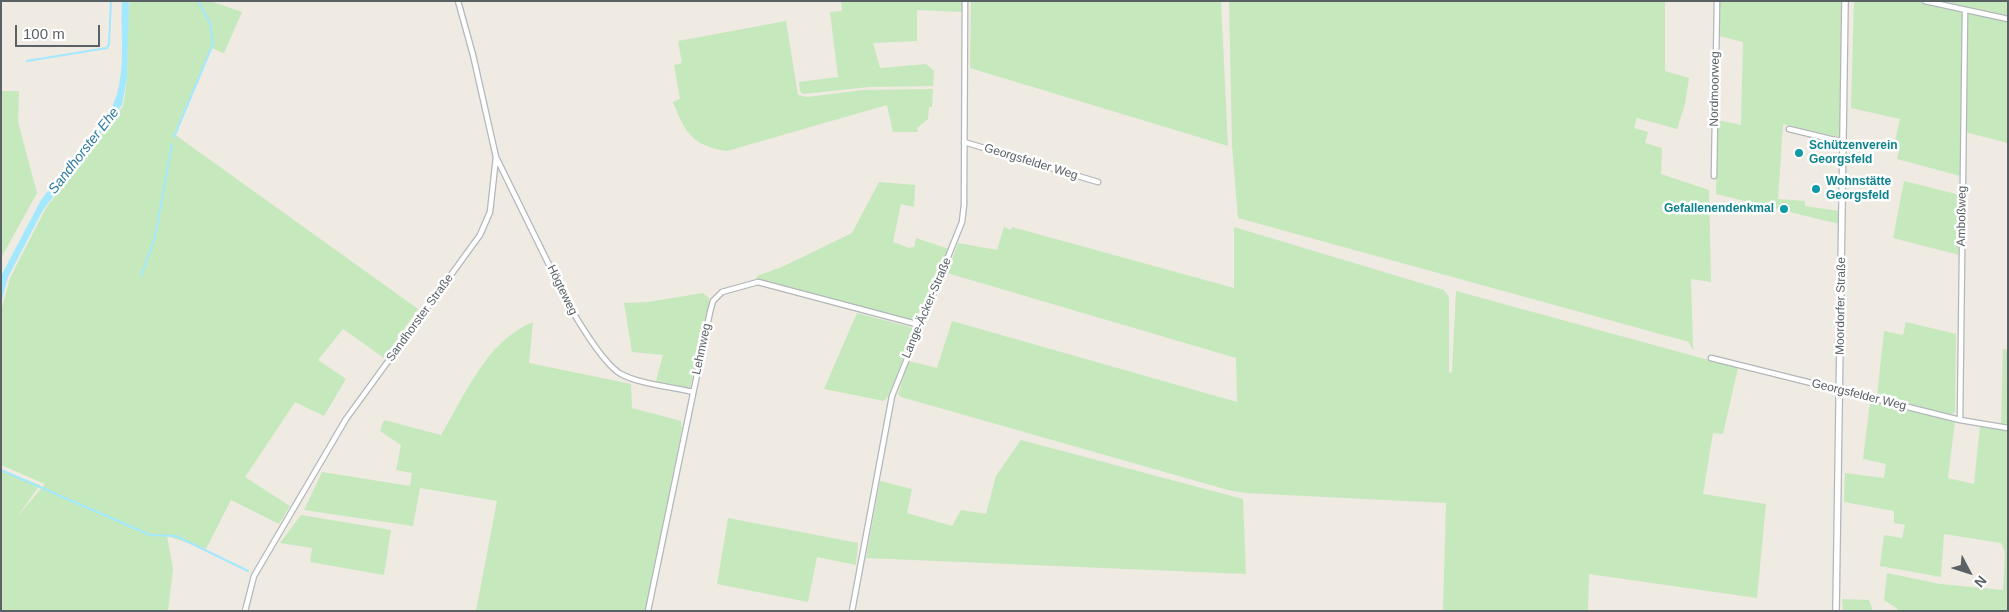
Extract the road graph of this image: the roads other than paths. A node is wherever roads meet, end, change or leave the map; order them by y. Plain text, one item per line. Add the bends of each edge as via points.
1 (458, 1) edge
2 (966, 1) edge
3 (1716, 1) edge
4 (1846, 1) edge
5 (1924, 1) edge
6 (1965, 12) junction
7 (2008, 19) edge
8 (1789, 129) dead end
9 (964, 142) junction
10 (1843, 142) junction
11 (496, 157) junction
12 (1714, 176) dead end
13 (1098, 182) dead end
14 (920, 326) junction
15 (1711, 358) dead end
16 (1839, 390) junction
17 (693, 392) junction
18 (1960, 420) junction
19 (2008, 428) edge
20 (245, 611) edge
21 (648, 611) edge
22 (852, 611) edge
23 (1836, 611) edge

1 - 11 street, Sandhorster Straße via 474,55
2 - 9 street, Lange-Äcker-Straße
3 - 12 street, Nordmoorweg
4 - 10 street, Moordorfer Straße
5 - 6 street
6 - 7 street
6 - 18 street, Amboßweg
8 - 10 street
9 - 13 street, Georgsfelder Weg
9 - 14 street, Lange-Äcker-Straße via 962,222
10 - 16 street, Moordorfer Straße
11 - 17 street, Högteweg via 564,299 616,370 635,379
11 - 20 street, Sandhorster Straße via 490,212 480,234 346,419 254,576
14 - 17 street, Lehmweg via 758,282 727,289 717,296 710,312
14 - 22 street, Lange-Äcker-Straße via 892,396
15 - 16 street, Georgsfelder Weg
16 - 18 street, Georgsfelder Weg
16 - 23 street, Moordorfer Straße
17 - 21 street, Lehmweg
18 - 19 street, Georgsfelder Weg

